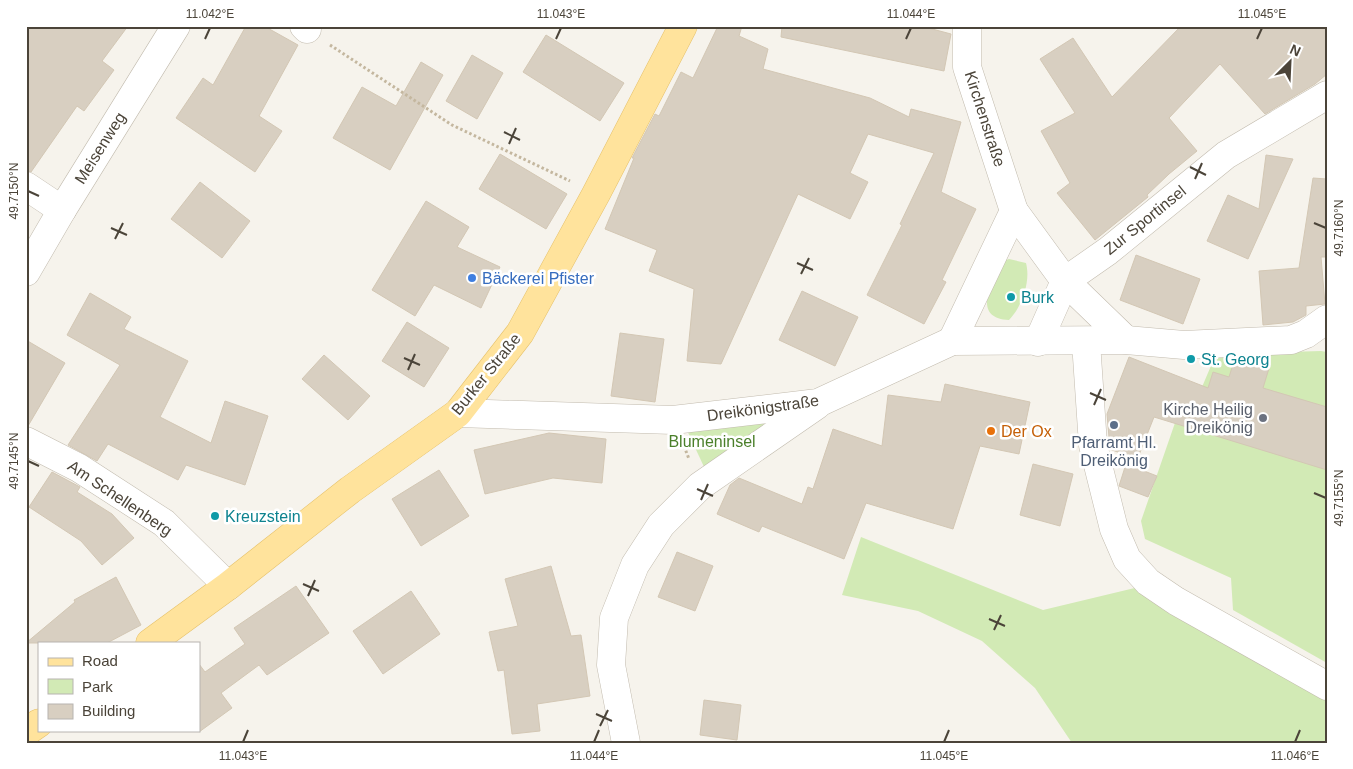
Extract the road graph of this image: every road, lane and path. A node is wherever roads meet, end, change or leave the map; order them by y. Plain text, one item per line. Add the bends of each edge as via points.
1 (176, 26) edge
2 (683, 26) edge
3 (967, 26) edge
4 (305, 28) edge
5 (1327, 95) edge
6 (26, 186) edge
7 (596, 194) junction
8 (62, 210) junction
9 (1014, 211) junction
10 (26, 272) edge
11 (1065, 281) junction
12 (1327, 319) edge
13 (1126, 340) junction
14 (952, 341) junction
15 (1038, 342) junction
16 (1086, 342) junction
17 (818, 403) junction
18 (458, 413) junction
19 (673, 420) junction
20 (26, 441) edge
21 (700, 486) junction
22 (228, 586) junction
23 (151, 642) edge
24 (1327, 686) edge
25 (38, 724) edge
26 (26, 732) edge
27 (626, 743) edge

1 - 8 street, Meisenweg
2 - 7 main road, Burker Straße
3 - 9 street, Kirchenstraße via 967,66
4 - 7 path via 452,124
5 - 11 street, Zur Sportinsel via 1226,155 1108,251
6 - 8 street
7 - 18 main road, Burker Straße via 520,333
8 - 10 street, Meisenweg
9 - 11 street, Kirchenstraße
9 - 14 street
11 - 13 street, Kirchenstraße
11 - 15 street
12 - 13 street via 1291,340 1184,345
13 - 16 street
14 - 15 street, Dreikönigstraße
14 - 17 street, Dreikönigstraße
15 - 16 street, Dreikönigstraße
16 - 24 street via 1093,444 1114,529 1127,559 1148,582 1176,601
17 - 19 street, Dreikönigstraße
17 - 21 street
18 - 19 street, Dreikönigstraße
18 - 22 main road, Burker Straße via 350,490
19 - 21 path
20 - 22 street, Am Schellenberg via 80,468 164,523
21 - 27 street via 661,525 635,565 614,618 611,665
22 - 23 main road, Burker Straße
25 - 26 main road

